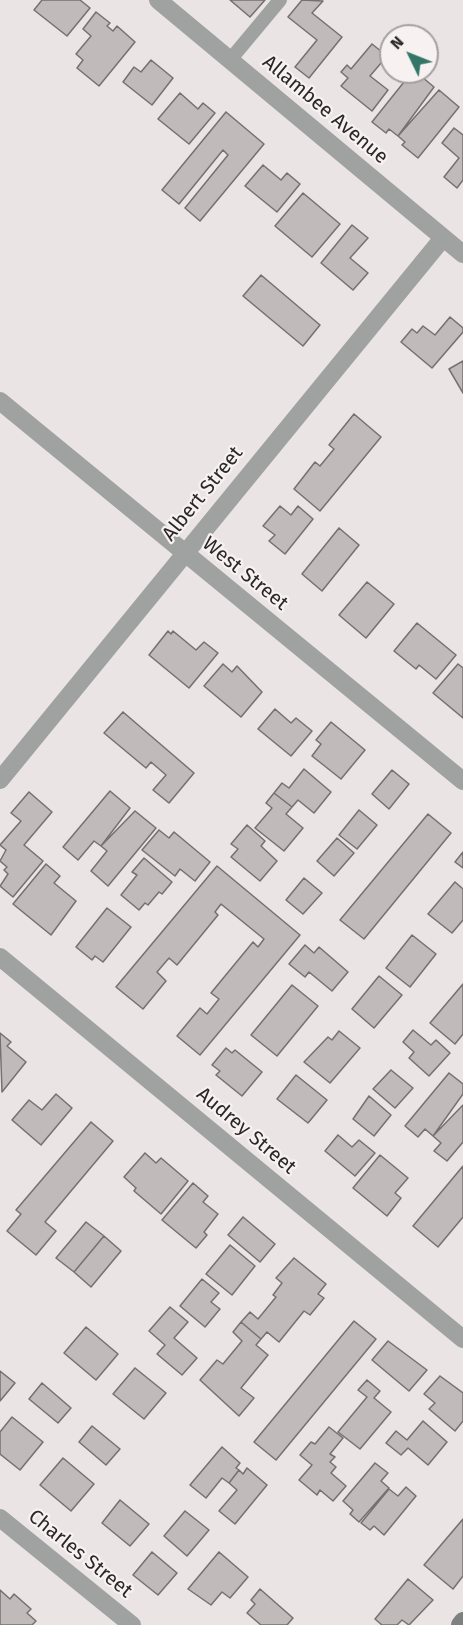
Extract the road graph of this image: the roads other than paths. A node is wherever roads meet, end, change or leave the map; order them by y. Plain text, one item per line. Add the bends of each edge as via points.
1 (158, 0) edge
2 (280, 0) edge
3 (230, 60) junction
4 (443, 238) junction
5 (463, 254) edge
6 (0, 401) edge
7 (183, 553) junction
8 (0, 780) edge
9 (463, 781) edge
10 (0, 957) edge
11 (463, 1339) edge
12 (0, 1518) edge
13 (463, 1621) edge
14 (132, 1625) edge
15 (460, 1625) edge

1 - 3 street, Allambee Avenue
2 - 3 lane
3 - 4 street, Allambee Avenue
4 - 5 street, Allambee Avenue
4 - 7 street, Albert Street
6 - 7 street, West Street
7 - 8 street, Albert Street
7 - 9 street, West Street
10 - 11 street, Audrey Street
12 - 14 street, Charles Street
13 - 15 main road

